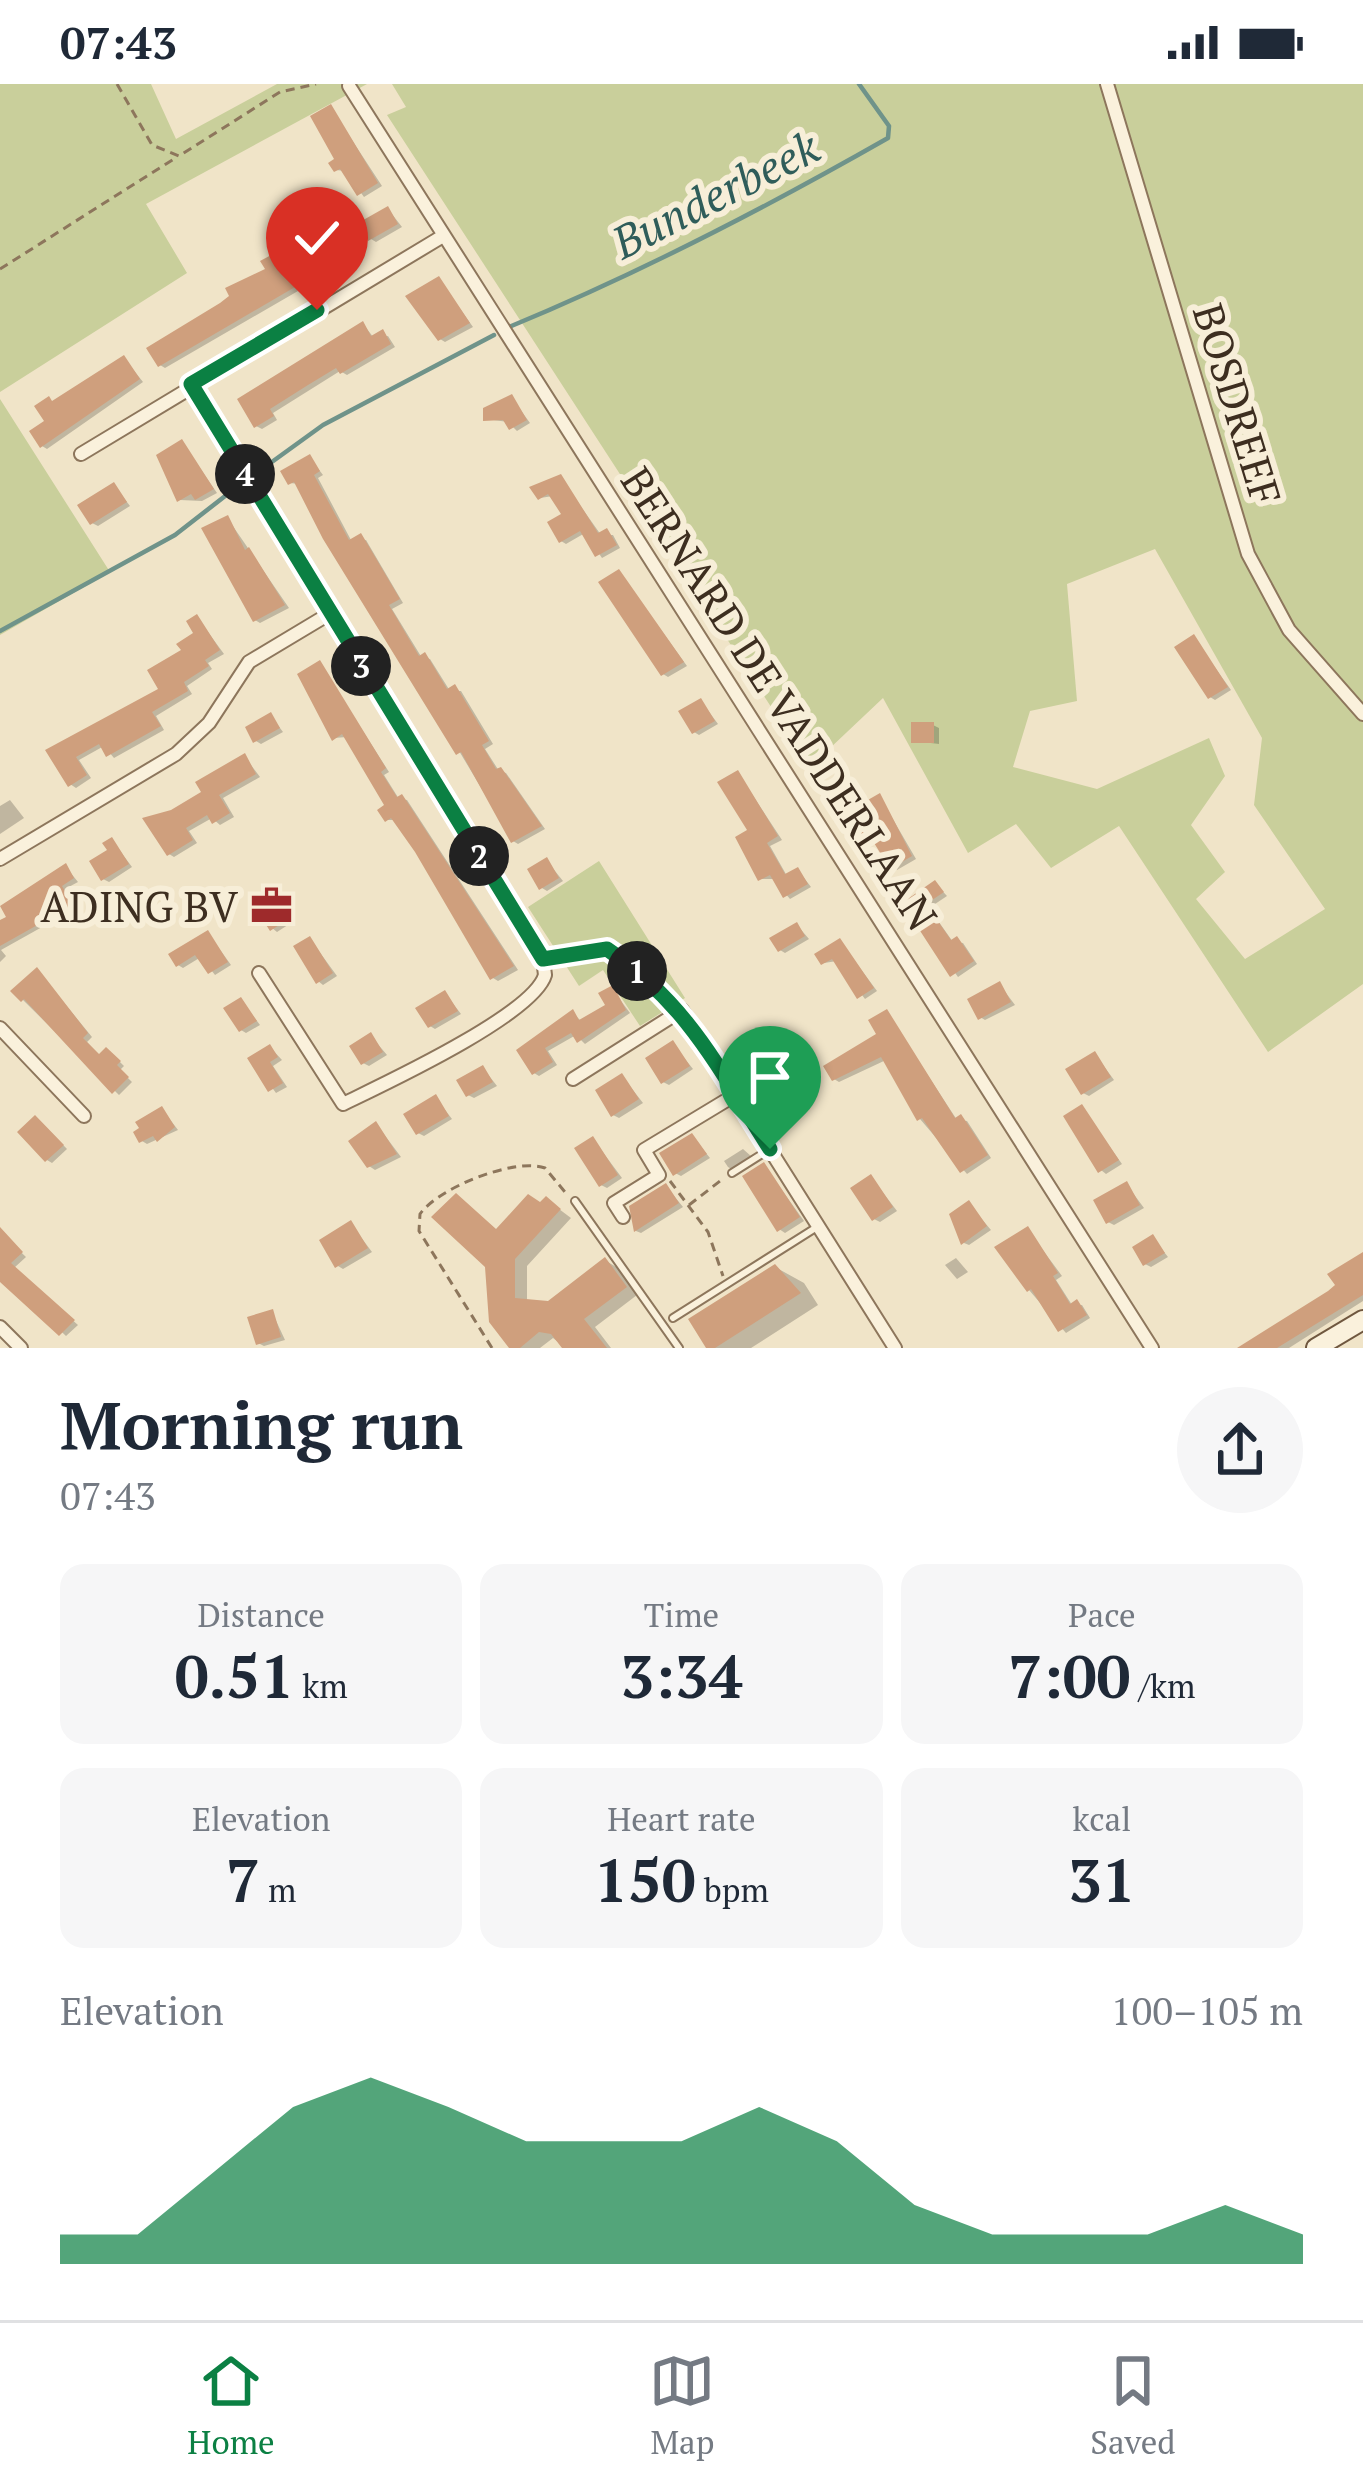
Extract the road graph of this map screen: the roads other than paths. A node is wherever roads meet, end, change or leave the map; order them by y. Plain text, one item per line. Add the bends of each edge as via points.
1 (1107, 84) edge
2 (349, 86) edge
3 (443, 236) junction
4 (191, 384) junction
5 (81, 454) dead end
6 (329, 614) junction
7 (1363, 714) edge
8 (0, 859) edge
9 (259, 973) dead end
10 (0, 1028) edge
11 (573, 1079) dead end
12 (735, 1095) junction
13 (84, 1116) dead end
14 (770, 1149) junction
15 (732, 1173) road end
16 (575, 1201) road end
17 (623, 1217) dead end
18 (818, 1226) junction
19 (673, 1318) dead end
20 (1363, 1320) edge
21 (0, 1327) edge
22 (21, 1348) edge
23 (679, 1348) edge
24 (895, 1348) edge
25 (1152, 1348) edge
26 (1316, 1348) edge

1 - 7 street, BOSDREEF via 1248,554 1288,630
2 - 3 street, BERNARD DE VADDERLAAN
3 - 4 street
3 - 25 street, BERNARD DE VADDERLAAN
4 - 5 street
4 - 6 street
6 - 8 street via 249,662 209,723 176,754
6 - 9 street via 543,959 541,987 343,1104
10 - 13 street
11 - 12 street via 682,1010
12 - 14 street
12 - 17 street via 644,1150 659,1175 614,1203
14 - 15 lane
14 - 18 street
16 - 23 lane
18 - 19 lane
18 - 24 street
20 - 26 street
21 - 22 street

